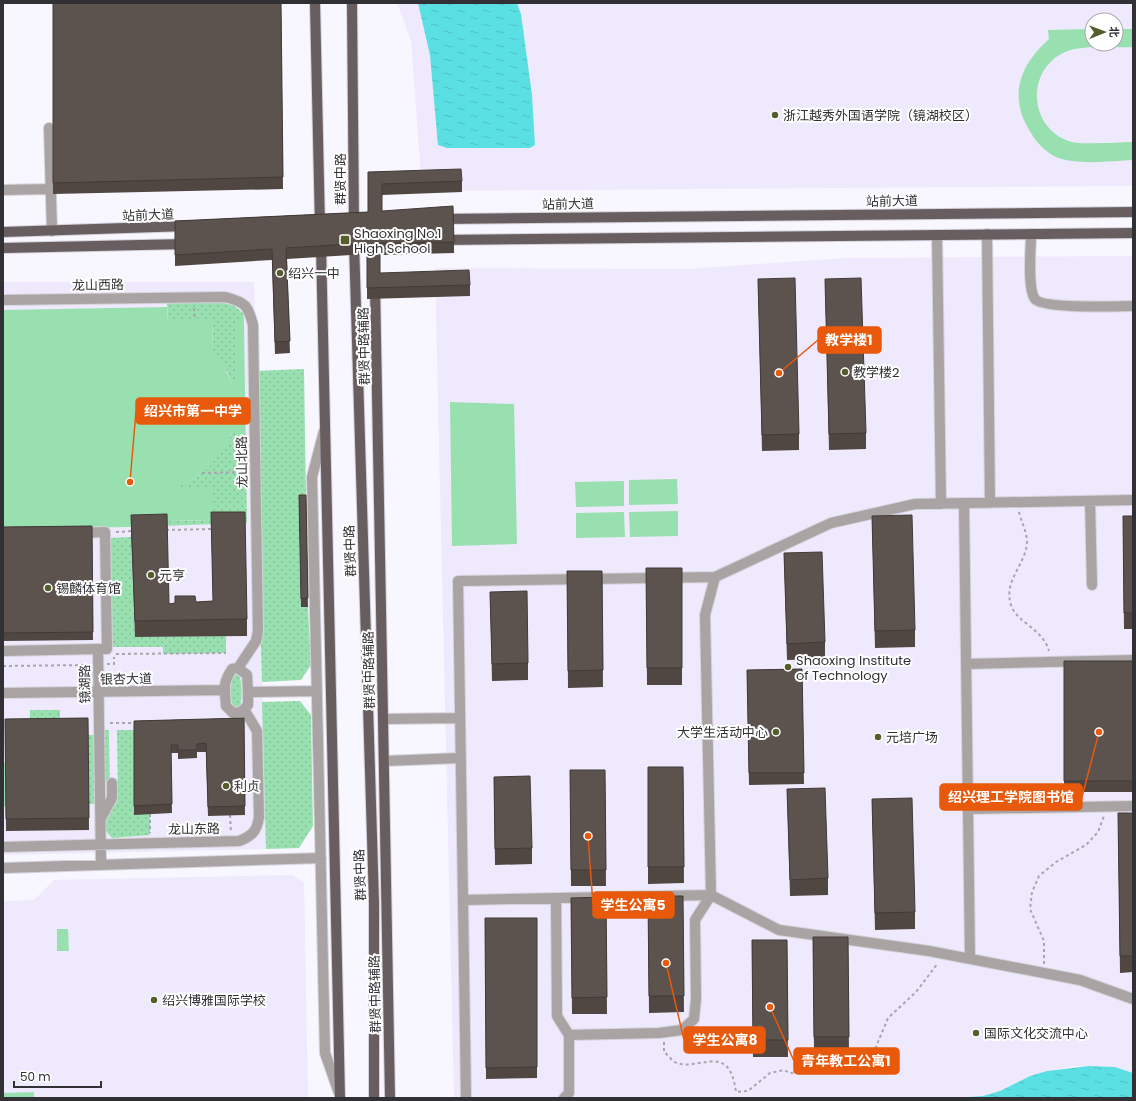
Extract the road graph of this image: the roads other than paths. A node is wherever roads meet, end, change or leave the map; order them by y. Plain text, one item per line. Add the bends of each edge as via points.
1 (315, 3) edge
2 (352, 3) edge
3 (49, 128) dead end
4 (50, 189) junction
5 (3, 190) edge
6 (1133, 212) edge
7 (433, 219) edge
8 (333, 220) edge
9 (316, 221) junction
10 (196, 226) edge
11 (52, 231) junction
12 (3, 232) edge
13 (1133, 233) edge
14 (987, 234) junction
15 (1031, 234) junction
16 (937, 235) junction
17 (430, 240) edge
18 (354, 241) junction
19 (368, 241) edge
20 (317, 242) junction
21 (194, 244) edge
22 (3, 248) edge
23 (375, 273) edge
24 (194, 297) joint
25 (3, 300) edge
26 (1133, 306) edge
27 (325, 425) junction
28 (1133, 500) edge
29 (1090, 501) junction
30 (990, 503) junction
31 (940, 504) junction
32 (964, 504) junction
33 (66, 533) edge
34 (715, 577) junction
35 (1092, 585) dead end
36 (98, 649) junction
37 (3, 651) edge
38 (1133, 660) edge
39 (966, 664) junction
40 (238, 668) junction
41 (225, 690) junction
42 (317, 691) junction
43 (98, 692) junction
44 (248, 692) junction
45 (3, 693) edge
46 (244, 708) junction
47 (460, 718) junction
48 (383, 719) junction
49 (460, 758) junction
50 (384, 761) junction
51 (112, 783) dead end
52 (1133, 806) edge
53 (968, 809) junction
54 (100, 819) junction
55 (101, 844) junction
56 (3, 847) edge
57 (320, 858) junction
58 (101, 865) junction
59 (3, 868) edge
60 (711, 895) junction
61 (556, 898) junction
62 (462, 900) junction
63 (970, 959) junction
64 (1133, 999) edge
65 (569, 1035) junction
66 (340, 1097) edge
67 (374, 1098) edge
68 (390, 1098) edge
69 (466, 1098) edge
70 (564, 1098) edge

1 - 9 main road, 群贤中路
2 - 18 main road, 群贤中路
3 - 4 street
4 - 5 street
4 - 11 street
6 - 7 main road, 站前大道
8 - 9 main road
9 - 20 main road, 群贤中路
10 - 11 main road, 站前大道
11 - 12 main road, 站前大道
13 - 15 main road
14 - 15 main road
14 - 16 main road
14 - 30 street
15 - 26 street via 1031,290 1035,299 1041,303 1056,305
16 - 17 main road
16 - 31 street
18 - 19 main road
18 - 20 main road
18 - 67 main road, 群贤中路 via 374,903
20 - 27 main road, 群贤中路
21 - 22 main road
23 - 48 main road, 群贤中路辅路
24 - 25 street, 龙山西路
24 - 40 street, 龙山北路 via 225,297 240,301 249,309 253,325 255,471 252,526 258,631 256,641
27 - 42 street via 312,477
27 - 66 main road, 群贤中路
28 - 29 street
29 - 30 street
29 - 35 street
30 - 32 street
31 - 32 street
31 - 34 street via 915,504 831,523
32 - 39 street
33 - 36 street, 镜湖路 via 104,532 107,649
34 - 47 street via 458,581
34 - 60 street via 705,615
36 - 37 street
36 - 43 street, 镜湖路
38 - 39 street
39 - 53 street
40 - 41 street, 龙山北路 via 232,669 225,680
40 - 44 street via 247,675
41 - 43 street, 银杏大道
41 - 46 street via 226,706 233,713 241,712
42 - 44 street
42 - 57 street
43 - 45 street, 银杏大道
43 - 54 street, 镜湖路
44 - 46 street via 248,705
46 - 55 street, 龙山东路 via 257,731 259,817 257,829 250,837 239,841
47 - 48 street
47 - 49 street
48 - 50 main road, 群贤中路辅路
49 - 50 street
49 - 62 street
50 - 68 main road, 群贤中路辅路
51 - 54 street via 112,798
52 - 53 street
53 - 63 street
54 - 55 street, 镜湖路
55 - 56 street, 龙山东路
55 - 58 street, 镜湖路
57 - 58 street
57 - 66 street via 325,1052
58 - 59 street
60 - 61 street
60 - 63 street via 779,930
60 - 65 street via 695,920 694,1019 682,1030 664,1033
61 - 62 street
61 - 65 street via 557,1016
62 - 69 street
63 - 64 street via 1080,980
65 - 70 street via 569,1093

